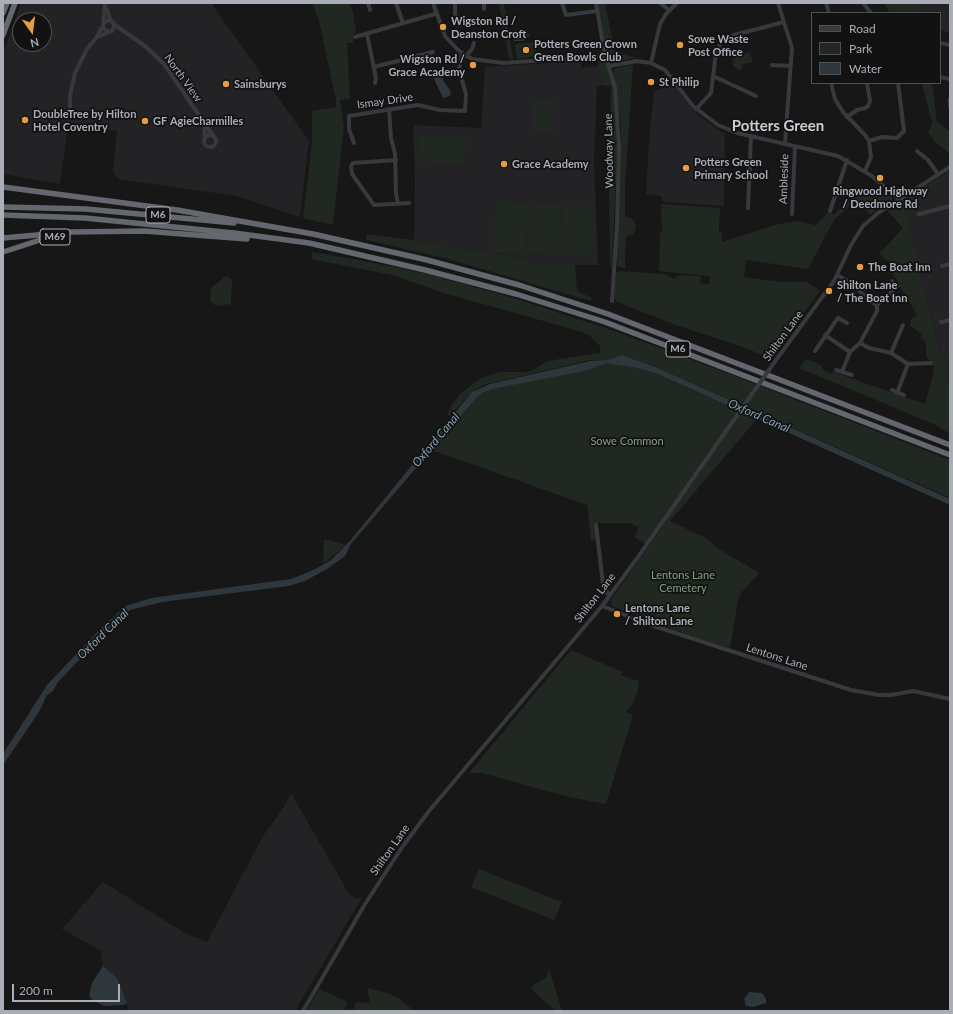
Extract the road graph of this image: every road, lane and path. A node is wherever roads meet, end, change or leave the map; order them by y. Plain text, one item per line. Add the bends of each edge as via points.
1 (7, 3) edge
2 (15, 3) edge
3 (368, 3) edge
4 (396, 3) edge
5 (433, 3) edge
6 (455, 3) edge
7 (484, 3) edge
8 (562, 3) edge
9 (596, 3) edge
10 (660, 3) edge
11 (677, 3) edge
12 (778, 3) edge
13 (863, 3) edge
14 (105, 5) edge
15 (484, 9) dead end
16 (370, 10) dead end
17 (669, 10) junction
18 (597, 11) junction
19 (870, 12) edge
20 (3, 13) edge
21 (435, 14) junction
22 (464, 18) dead end
23 (459, 19) junction
24 (111, 21) junction
25 (784, 22) junction
26 (403, 23) junction
27 (104, 24) junction
28 (114, 25) junction
29 (460, 25) dead end
30 (110, 32) junction
31 (125, 34) junction
32 (367, 34) junction
33 (3, 35) edge
34 (355, 37) dead end
35 (96, 38) junction
36 (474, 43) dead end
37 (433, 52) dead end
38 (464, 55) junction
39 (606, 56) junction
40 (652, 63) junction
41 (772, 65) dead end
42 (609, 66) junction
43 (791, 66) junction
44 (374, 67) junction
45 (713, 76) junction
46 (377, 81) dead end
47 (831, 84) edge
48 (867, 84) edge
49 (898, 84) edge
50 (756, 96) dead end
51 (950, 99) edge
52 (950, 106) edge
53 (389, 109) junction
54 (696, 109) junction
55 (70, 110) dead end
56 (847, 117) junction
57 (204, 122) junction
58 (751, 136) junction
59 (214, 137) junction
60 (205, 138) junction
61 (869, 141) junction
62 (354, 143) dead end
63 (785, 143) junction
64 (795, 146) junction
65 (916, 151) dead end
66 (396, 160) junction
67 (847, 160) junction
68 (950, 167) edge
69 (865, 171) junction
70 (938, 174) junction
71 (3, 188) edge
72 (900, 200) junction
73 (398, 203) junction
74 (409, 203) dead end
75 (950, 206) edge
76 (3, 207) edge
77 (748, 208) dead end
78 (830, 211) dead end
79 (792, 214) dead end
80 (919, 214) dead end
81 (3, 215) edge
82 (108, 232) junction
83 (313, 234) junction
84 (3, 238) edge
85 (309, 244) junction
86 (3, 252) edge
87 (950, 264) edge
88 (942, 266) dead end
89 (837, 275) junction
90 (892, 282) dead end
91 (612, 301) dead end
92 (877, 305) junction
93 (950, 320) edge
94 (941, 322) dead end
95 (847, 323) dead end
96 (903, 325) dead end
97 (825, 335) junction
98 (860, 343) junction
99 (815, 350) dead end
100 (850, 352) junction
101 (891, 353) junction
102 (908, 364) junction
103 (931, 364) dead end
104 (836, 370) dead end
105 (842, 372) junction
106 (852, 375) dead end
107 (892, 390) dead end
108 (897, 393) junction
109 (904, 395) dead end
110 (950, 445) edge
111 (950, 455) edge
112 (596, 525) dead end
113 (609, 596) junction
114 (602, 606) junction
115 (950, 699) edge
116 (303, 1011) edge

1 - 20 highway
2 - 33 highway
3 - 16 street
4 - 26 street
5 - 21 street
6 - 23 street
7 - 15 street
8 - 18 street via 566,15
9 - 18 street, Woodway Lane
10 - 17 street
11 - 17 street
12 - 25 street
13 - 19 street
14 - 24 street
14 - 27 street
17 - 40 street via 657,32
18 - 39 street, Woodway Lane
21 - 26 street
21 - 38 street via 444,36
22 - 23 street
23 - 29 street
24 - 27 street
24 - 28 street
25 - 43 street via 791,46
25 - 45 street via 726,38 716,52
26 - 32 street
27 - 30 street via 104,30
27 - 35 street
28 - 30 street
28 - 31 street
30 - 31 street
30 - 35 street
31 - 57 street, North View via 146,46 164,64
32 - 34 street
32 - 44 street
35 - 55 street via 87,49 75,73
36 - 38 street via 472,49
37 - 44 street
38 - 39 street via 478,61 494,63
38 - 53 street, Ismay Drive via 459,70 466,94 465,111 440,110 421,105
39 - 42 street, Woodway Lane
40 - 42 street via 637,61
40 - 54 street via 668,74
41 - 43 street
42 - 91 street, Woodway Lane via 615,88 619,159
43 - 63 street
44 - 46 street
45 - 50 street
45 - 54 street via 711,93
47 - 56 street via 835,99
48 - 56 street via 870,101 868,106
49 - 61 street via 904,132 897,138 882,137
51 - 52 street
53 - 62 street, Ismay Drive via 349,116 349,130
53 - 66 street via 391,139
54 - 58 street via 718,125
56 - 61 street
57 - 59 street, North View
57 - 60 street
58 - 63 street
58 - 77 street
59 - 60 street
59 - 60 street via 216,143 212,147 204,144
61 - 69 street via 871,157
63 - 64 street
64 - 67 street
64 - 79 street, Ambleside
65 - 70 street via 928,160
66 - 73 street
66 - 73 street via 353,163 351,166 353,177 374,205
67 - 69 street
67 - 78 street
68 - 70 street, Shilton Lane
69 - 72 street
70 - 72 street, Shilton Lane
71 - 83 highway via 170,208
72 - 89 street, Shilton Lane via 878,213 863,226
73 - 74 street
75 - 80 street
76 - 83 highway, M6 via 86,209
81 - 85 highway, M6 via 85,218 234,233
82 - 84 highway via 71,232
82 - 85 highway via 158,232
82 - 86 highway, M69 via 52,237
83 - 110 highway, M6 via 427,260 519,285 608,314
85 - 111 highway, M6 via 516,294 605,322
87 - 88 street
89 - 92 street via 854,285 867,299
89 - 113 street, Shilton Lane, bridge
90 - 92 street via 897,286
92 - 98 street via 877,311
93 - 94 street
95 - 97 street via 838,318
96 - 101 street
97 - 99 street
97 - 100 street
98 - 100 street
98 - 101 street
100 - 105 street
101 - 102 street
102 - 103 street
102 - 108 street
104 - 105 street
105 - 106 street
107 - 108 street
108 - 109 street
112 - 113 street via 600,569 604,590
113 - 114 street, Shilton Lane
114 - 115 street, Lentons Lane via 651,625 851,690 891,695 913,691
114 - 116 street, Shilton Lane via 414,832 365,904

